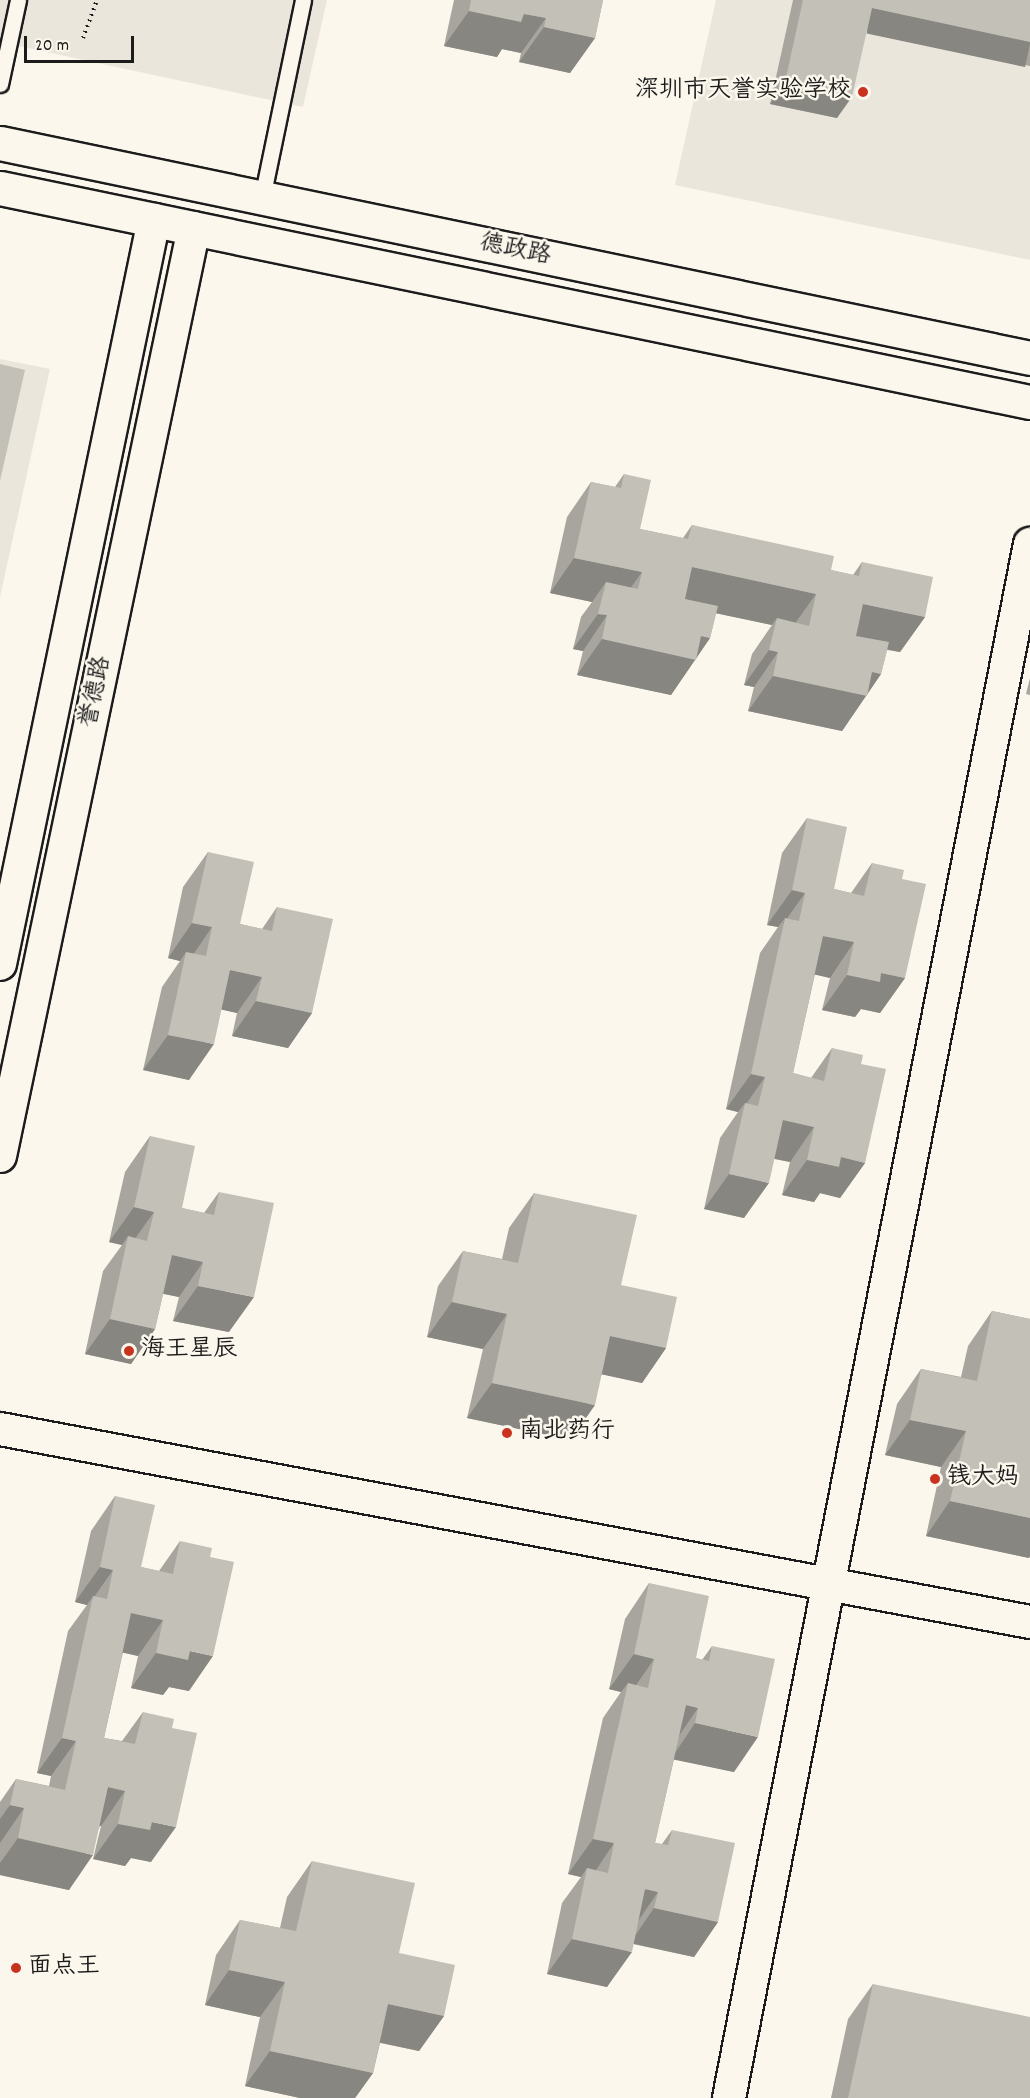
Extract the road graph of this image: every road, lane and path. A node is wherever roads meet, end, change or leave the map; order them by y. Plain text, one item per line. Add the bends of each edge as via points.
1 (18, 0) edge
2 (97, 0) edge
3 (303, 0) edge
4 (83, 38) dead end
5 (0, 84) edge
6 (0, 143) edge
7 (0, 188) edge
8 (262, 198) junction
9 (154, 220) junction
10 (194, 228) junction
11 (1030, 358) edge
12 (1030, 402) edge
13 (1030, 544) edge
14 (0, 964) edge
15 (0, 1156) edge
16 (0, 1429) edge
17 (829, 1584) junction
18 (1030, 1622) edge
19 (729, 2098) edge

1 - 5 lane
2 - 4 path
3 - 8 lane
6 - 8 main road, 德政路
7 - 9 main road, 德政路
8 - 11 main road, 德政路
9 - 10 main road, 德政路
9 - 14 street, 誉德路
10 - 12 main road, 德政路
10 - 15 street, 誉德路
13 - 17 street
16 - 17 street
17 - 18 street
17 - 19 street

